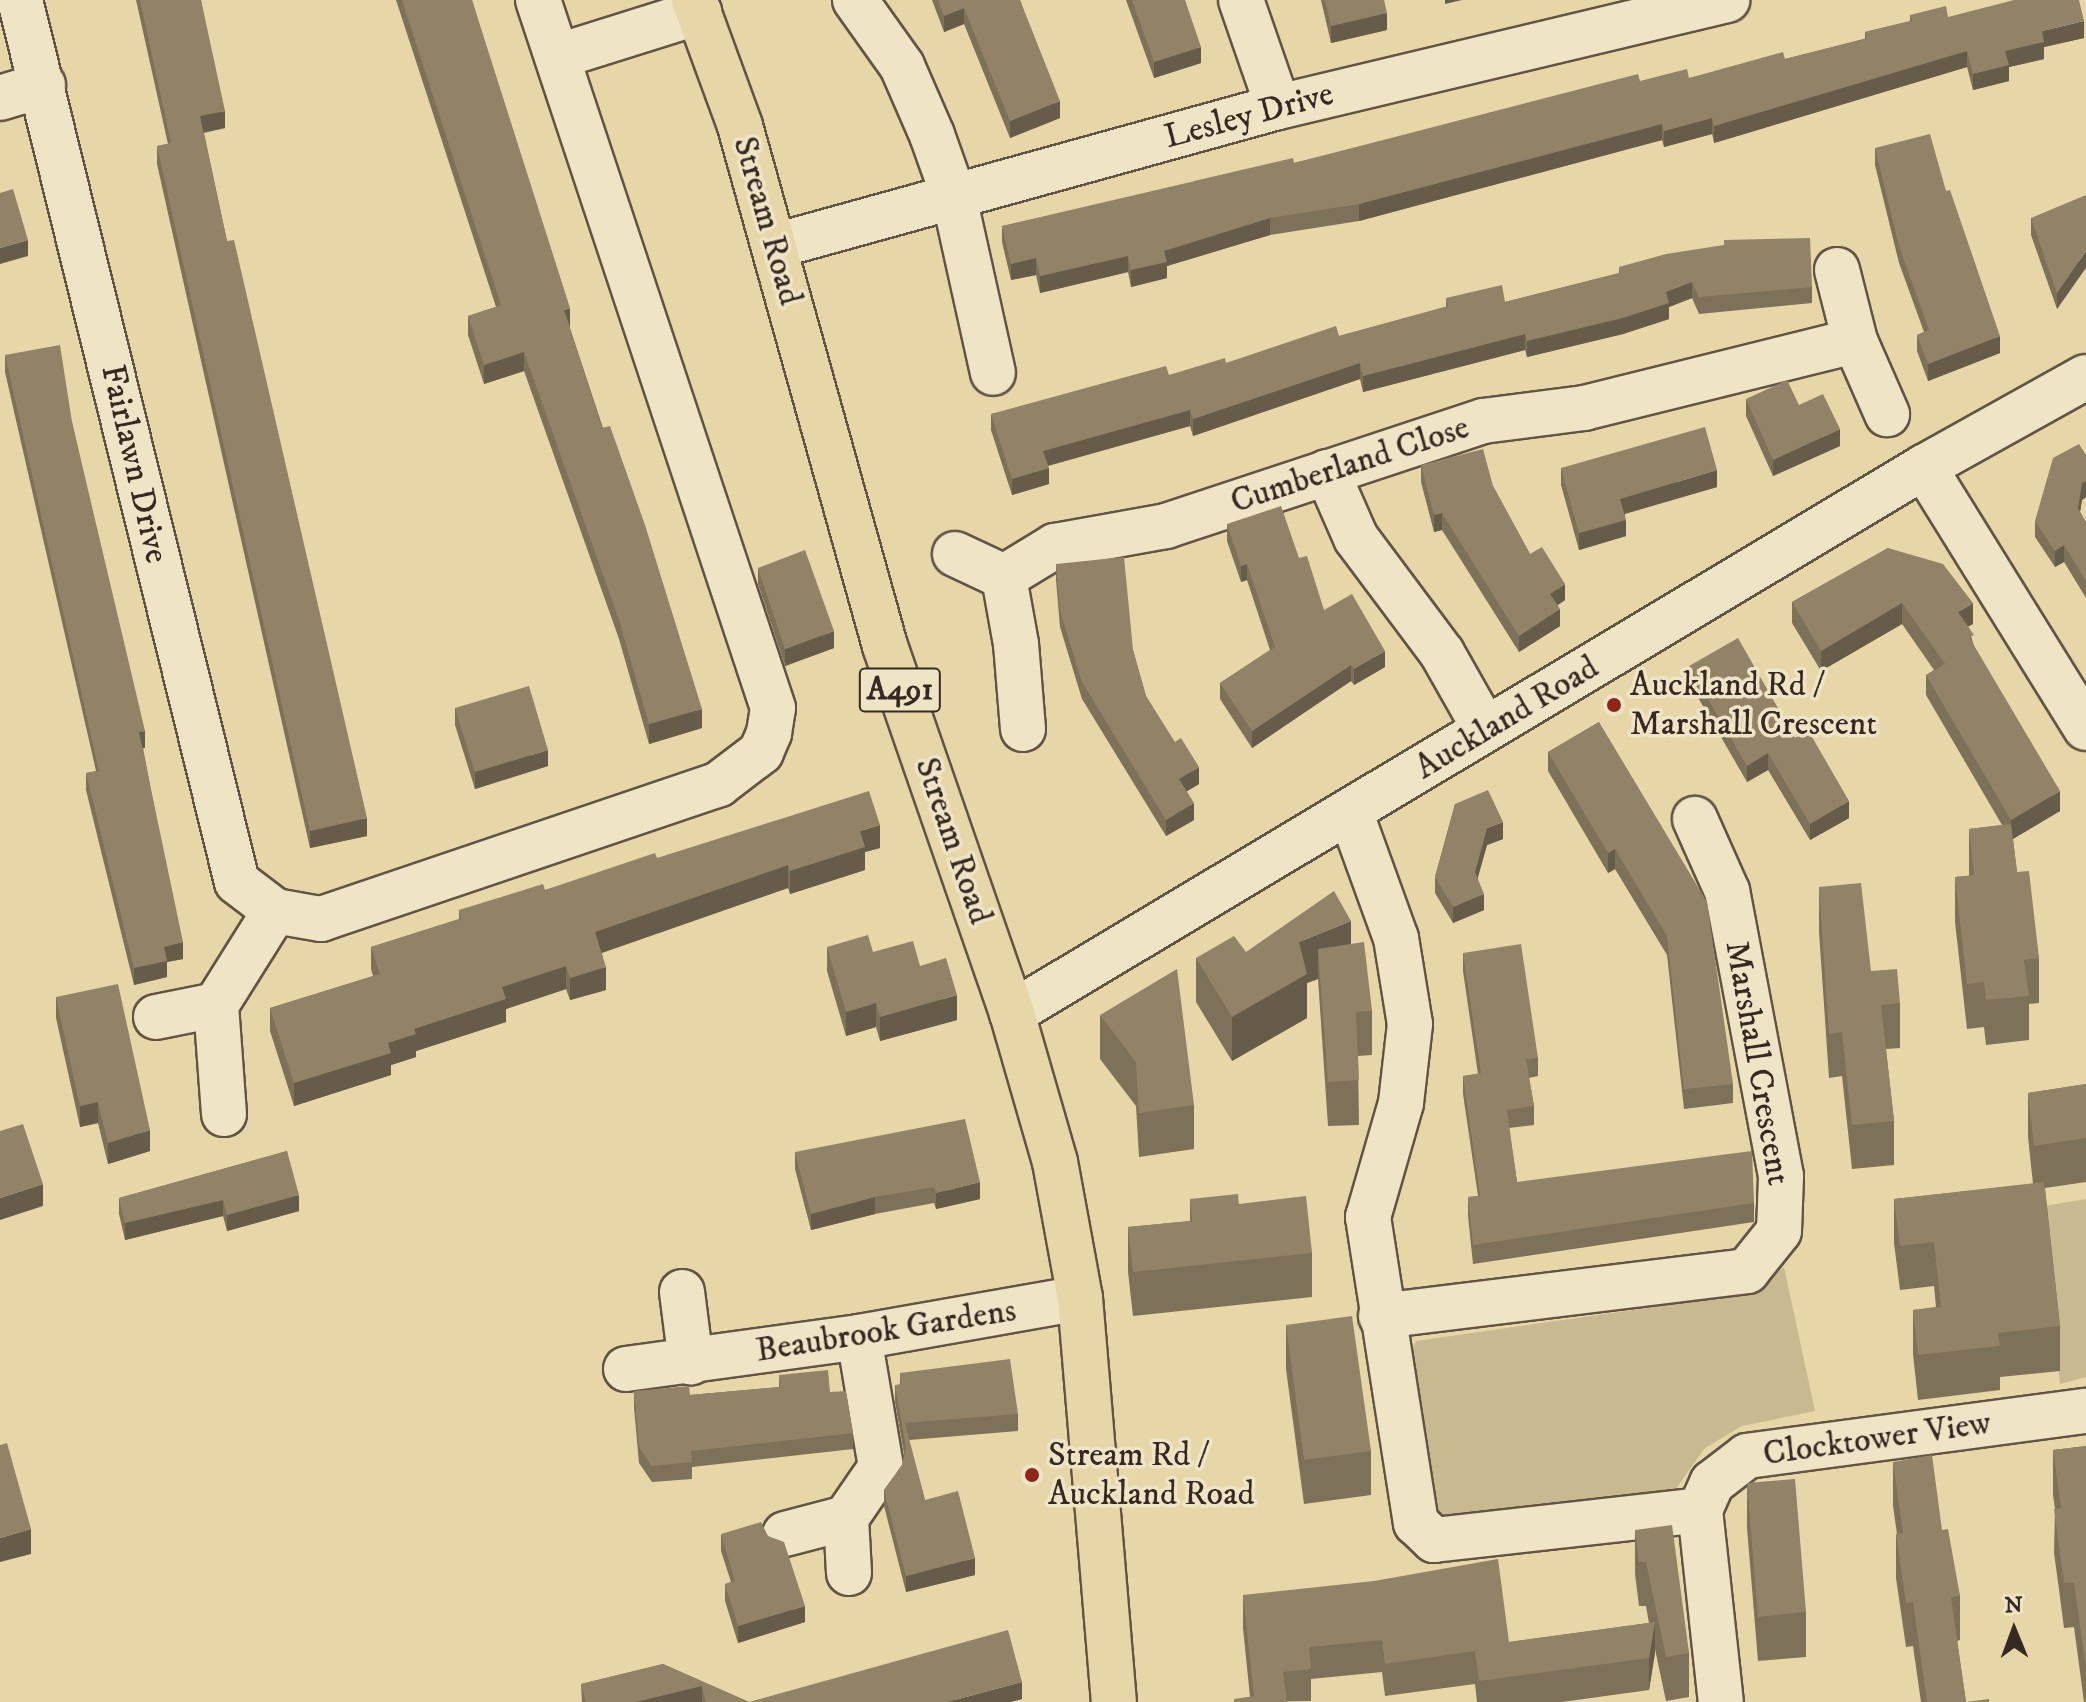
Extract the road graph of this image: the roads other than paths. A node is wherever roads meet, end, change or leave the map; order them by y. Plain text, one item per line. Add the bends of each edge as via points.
1 (20, 0) edge
2 (538, 0) edge
3 (855, 0) edge
4 (1241, 0) edge
5 (1727, 0) edge
6 (696, 6) edge
7 (559, 56) junction
8 (43, 85) junction
9 (0, 98) edge
10 (1278, 107) junction
11 (954, 197) junction
12 (775, 246) junction
13 (1837, 270) dead end
14 (1855, 341) junction
15 (993, 373) dead end
16 (2086, 377) edge
17 (1887, 414) dead end
18 (1924, 467) junction
19 (1327, 472) junction
20 (955, 554) dead end
21 (1004, 577) junction
22 (2086, 728) edge
23 (1023, 729) dead end
24 (1485, 729) junction
25 (1351, 814) junction
26 (1695, 819) dead end
27 (275, 911) junction
28 (216, 1005) junction
29 (1012, 1013) junction
30 (156, 1017) dead end
31 (224, 1114) dead end
32 (682, 1292) dead end
33 (1080, 1298) junction
34 (1381, 1316) junction
35 (859, 1337) junction
36 (691, 1362) junction
37 (626, 1369) dead end
38 (2086, 1411) edge
39 (1700, 1510) junction
40 (846, 1518) junction
41 (785, 1534) dead end
42 (849, 1573) dead end
43 (1114, 1702) edge
44 (1721, 1702) edge

1 - 8 street, Fairlawn Drive
2 - 7 street
3 - 11 street via 902,66
4 - 10 street
5 - 10 street, Lesley Drive
6 - 7 street
6 - 12 highway, Stream Road / A491
7 - 27 street via 773,708 769,733 761,752 719,784 321,919
8 - 9 street
8 - 27 street, Fairlawn Drive via 237,882
10 - 11 street, Lesley Drive
11 - 12 street, Lesley Drive
11 - 15 street
12 - 29 highway, Stream Road / A491 via 885,646
13 - 14 street
14 - 17 street
14 - 19 street, Cumberland Close via 1584,408 1483,421
16 - 18 street, Auckland Road
18 - 22 street
18 - 24 street, Auckland Road
19 - 21 street, Cumberland Close via 1166,526 1055,546
19 - 24 street via 1356,538 1442,653
20 - 21 street
21 - 23 street
24 - 25 street, Auckland Road
25 - 29 street, Auckland Road
25 - 34 street via 1396,938 1410,1024 1401,1103 1368,1217
26 - 34 street, Marshall Crescent via 1727,891 1781,1176 1779,1231 1747,1271
27 - 28 street
28 - 30 street
28 - 31 street
29 - 33 highway, Stream Road / A491 via 1055,1162
32 - 36 street
33 - 35 street, Beaubrook Gardens
33 - 43 highway, Stream Road / A491
34 - 39 street via 1416,1523 1434,1540
35 - 36 street, Beaubrook Gardens
35 - 40 street via 881,1467
36 - 37 street, Beaubrook Gardens
38 - 39 street, Clocktower View via 1747,1456 1712,1483
39 - 44 street
40 - 41 street
40 - 42 street

